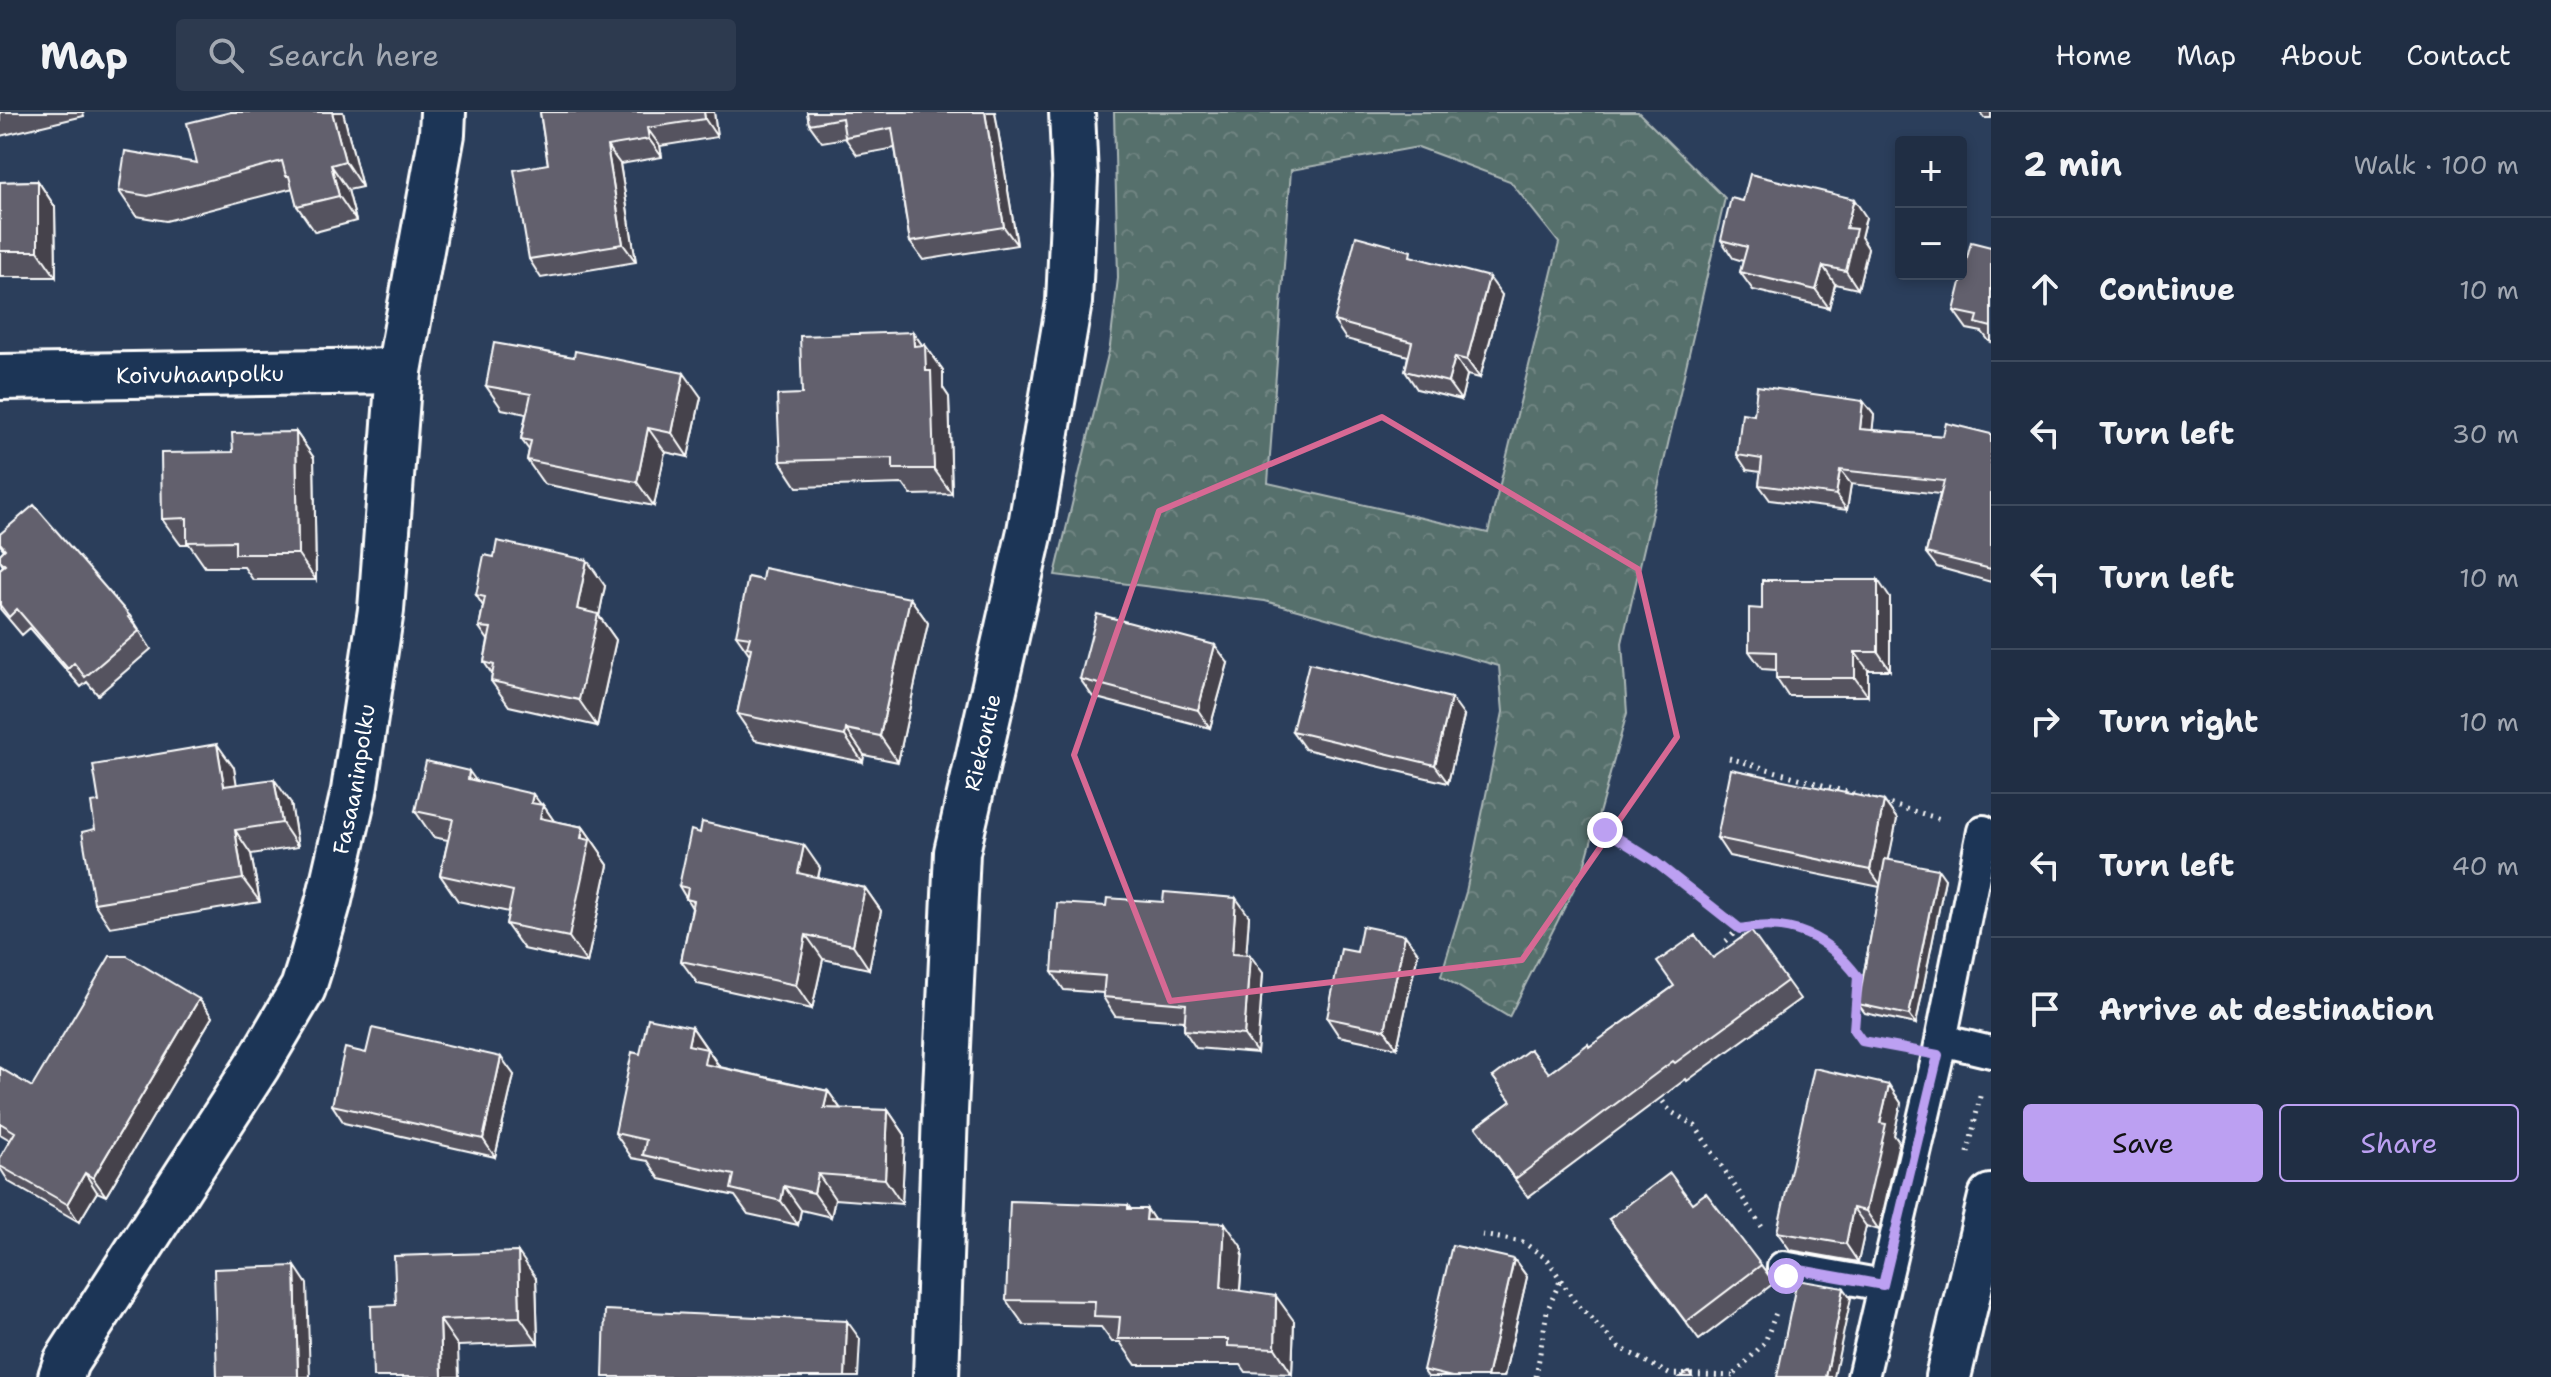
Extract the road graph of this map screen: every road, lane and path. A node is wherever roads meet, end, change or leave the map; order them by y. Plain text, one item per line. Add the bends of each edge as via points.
1 (443, 112) edge
2 (1072, 112) edge
3 (399, 371) junction
4 (0, 377) edge
5 (1729, 758) dead end
6 (1605, 830) dead end
7 (1983, 831) joint
8 (1740, 929) junction
9 (1726, 941) dead end
10 (1939, 1048) junction
11 (1991, 1052) edge
12 (1654, 1089) edge
13 (1991, 1197) edge
14 (1482, 1235) dead end
15 (1783, 1267) junction
16 (1561, 1280) junction
17 (1883, 1285) junction
18 (1666, 1375) edge
19 (1736, 1376) edge
20 (61, 1377) edge
21 (936, 1377) edge
22 (1536, 1377) edge
23 (1863, 1377) edge
24 (1948, 1377) edge

1 - 3 street, Fasaaninpolku
2 - 21 street, Riekontie via 1075,177 1069,302 1030,531 957,852
3 - 4 street, Koivuhaanpolku
3 - 20 street, Fasaaninpolku via 381,610 354,791 303,988
5 - 7 path
6 - 8 path
7 - 10 lane
8 - 9 path
8 - 10 path via 1789,926 1818,939 1846,962 1858,977 1854,1030 1862,1041
10 - 11 lane
10 - 17 lane
12 - 15 path via 1670,1111 1695,1126
13 - 24 street
14 - 16 path via 1523,1242 1548,1260
15 - 17 lane
15 - 19 path via 1782,1298 1765,1342
16 - 18 path via 1619,1347
16 - 22 path via 1547,1311
17 - 23 lane
18 - 19 path

